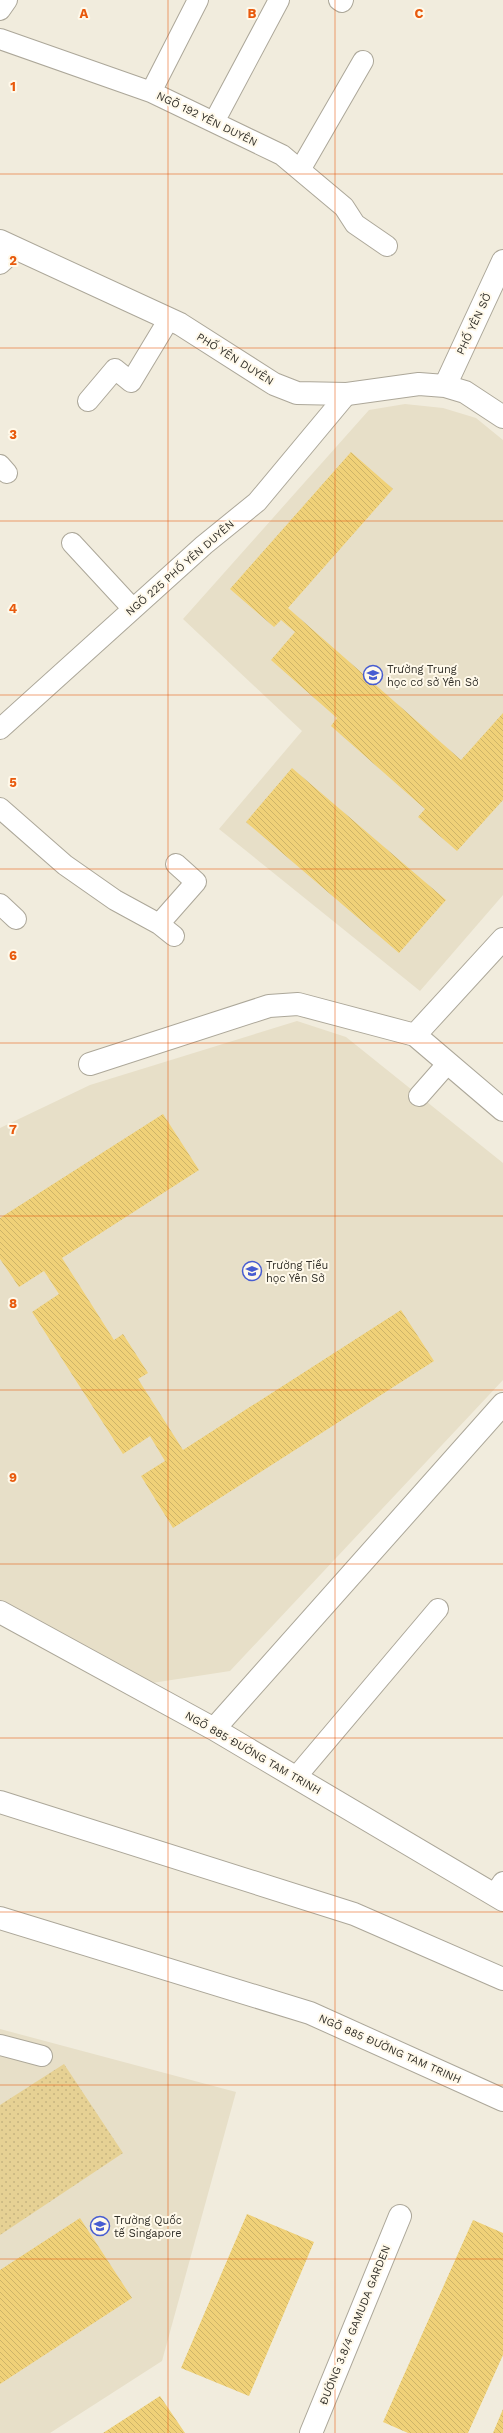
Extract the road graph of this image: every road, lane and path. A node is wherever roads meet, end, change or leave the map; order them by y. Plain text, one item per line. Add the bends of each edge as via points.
1 (7, 0) edge
2 (198, 0) edge
3 (279, 0) edge
4 (339, 0) edge
5 (343, 0) edge
6 (0, 10) edge
7 (0, 39) edge
8 (363, 62) dead end
9 (151, 92) junction
10 (214, 122) junction
11 (300, 170) junction
12 (8, 245) edge
13 (387, 246) dead end
14 (503, 261) edge
15 (0, 264) edge
16 (169, 319) junction
17 (445, 386) junction
18 (347, 394) junction
19 (88, 401) dead end
20 (503, 416) edge
21 (72, 543) dead end
22 (133, 609) junction
23 (0, 729) edge
24 (0, 808) edge
25 (176, 864) dead end
26 (0, 904) edge
27 (16, 919) dead end
28 (503, 939) edge
29 (415, 1035) junction
30 (448, 1063) junction
31 (90, 1064) dead end
32 (419, 1096) dead end
33 (503, 1110) edge
34 (503, 1404) edge
35 (438, 1610) dead end
36 (0, 1612) edge
37 (214, 1729) junction
38 (296, 1777) junction
39 (0, 1802) edge
40 (500, 1892) edge
41 (0, 1918) edge
42 (503, 1979) edge
43 (0, 2045) edge
44 (42, 2056) dead end
45 (503, 2100) edge
46 (400, 2216) dead end
47 (311, 2433) edge

1 - 6 lane
2 - 9 lane
3 - 10 lane
4 - 5 lane
7 - 9 lane, NGÕ 192 YÊN DUYÊN
8 - 11 lane
9 - 10 lane, NGÕ 192 YÊN DUYÊN
10 - 11 lane, NGÕ 192 YÊN DUYÊN via 282,155
11 - 13 lane, NGÕ 192 YÊN DUYÊN via 344,207 355,224
12 - 15 lane
12 - 16 street, PHỐ YÊN DUYÊN
14 - 17 street, PHỐ YÊN SỞ
16 - 18 street, PHỐ YÊN DUYÊN via 274,384 297,393
16 - 19 lane via 132,382 115,369
17 - 18 street, PHỐ YÊN DUYÊN via 419,384
17 - 20 street, PHỐ YÊN DUYÊN via 465,392
18 - 22 lane, NGÕ 225 PHỐ YÊN DUYÊN via 257,502 204,545
21 - 22 lane
22 - 23 lane, NGÕ 225 PHỐ YÊN DUYÊN
24 - 25 lane via 65,865 115,900 166,930 196,882
26 - 27 lane
28 - 29 street
29 - 30 street
29 - 31 street via 298,1004 269,1006
30 - 32 lane
30 - 33 street
34 - 37 street
35 - 38 lane
36 - 37 street, NGÕ 885 ĐƯỜNG TAM TRINH
37 - 38 street, NGÕ 885 ĐƯỜNG TAM TRINH
38 - 40 street, NGÕ 885 ĐƯỜNG TAM TRINH
39 - 42 street via 354,1914
41 - 45 street, NGÕ 885 ĐƯỜNG TAM TRINH via 310,2013
43 - 44 lane
46 - 47 street, ĐƯỜNG 3.8/4 GAMUDA GARDEN

